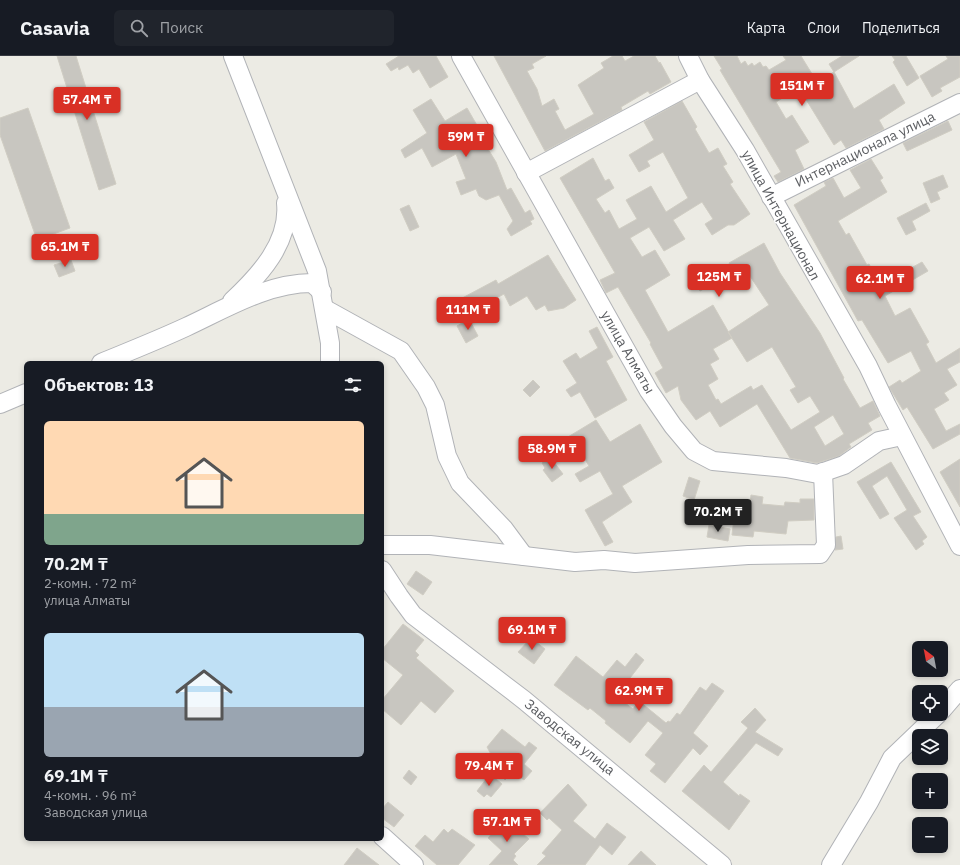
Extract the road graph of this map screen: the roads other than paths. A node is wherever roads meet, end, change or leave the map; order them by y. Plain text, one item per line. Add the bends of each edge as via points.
1 (233, 56) edge
2 (461, 56) edge
3 (689, 57) edge
4 (700, 80) junction
5 (960, 103) edge
6 (526, 173) junction
7 (285, 192) junction
8 (771, 197) junction
9 (323, 301) junction
10 (221, 311) junction
11 (106, 361) edge
12 (330, 361) edge
13 (24, 394) edge
14 (0, 404) edge
15 (902, 436) junction
16 (823, 472) junction
17 (384, 545) edge
18 (960, 546) edge
19 (524, 556) junction
20 (384, 573) edge
21 (960, 689) edge
22 (948, 703) edge
23 (931, 721) edge
24 (384, 838) edge
25 (414, 865) edge
26 (722, 865) edge
27 (831, 865) edge

1 - 7 street
2 - 6 street, улица Алматы
3 - 4 street, улица Интернационал
4 - 6 street
4 - 8 street, улица Интернационал via 745,150
5 - 8 street, Интернационала улица
6 - 16 street, улица Алматы via 649,391 694,451 713,461 786,468 818,474
7 - 9 street via 317,271
7 - 10 street via 288,217 281,240 247,287
8 - 15 street, улица Интернационал via 868,366
9 - 10 street via 312,283 294,283 258,294
9 - 12 street via 330,343
9 - 19 street via 344,321 401,351 435,405 447,456 460,483 504,529
10 - 11 street
13 - 14 street
15 - 16 street, улица Алматы via 879,441 844,465
15 - 18 street, улица Интернационал
16 - 19 street via 826,545 820,554 748,555 635,563 604,560 575,562
17 - 19 street via 430,545
20 - 26 street, Заводская улица via 413,615 524,700
21 - 22 street
23 - 27 street via 892,758
24 - 25 street

